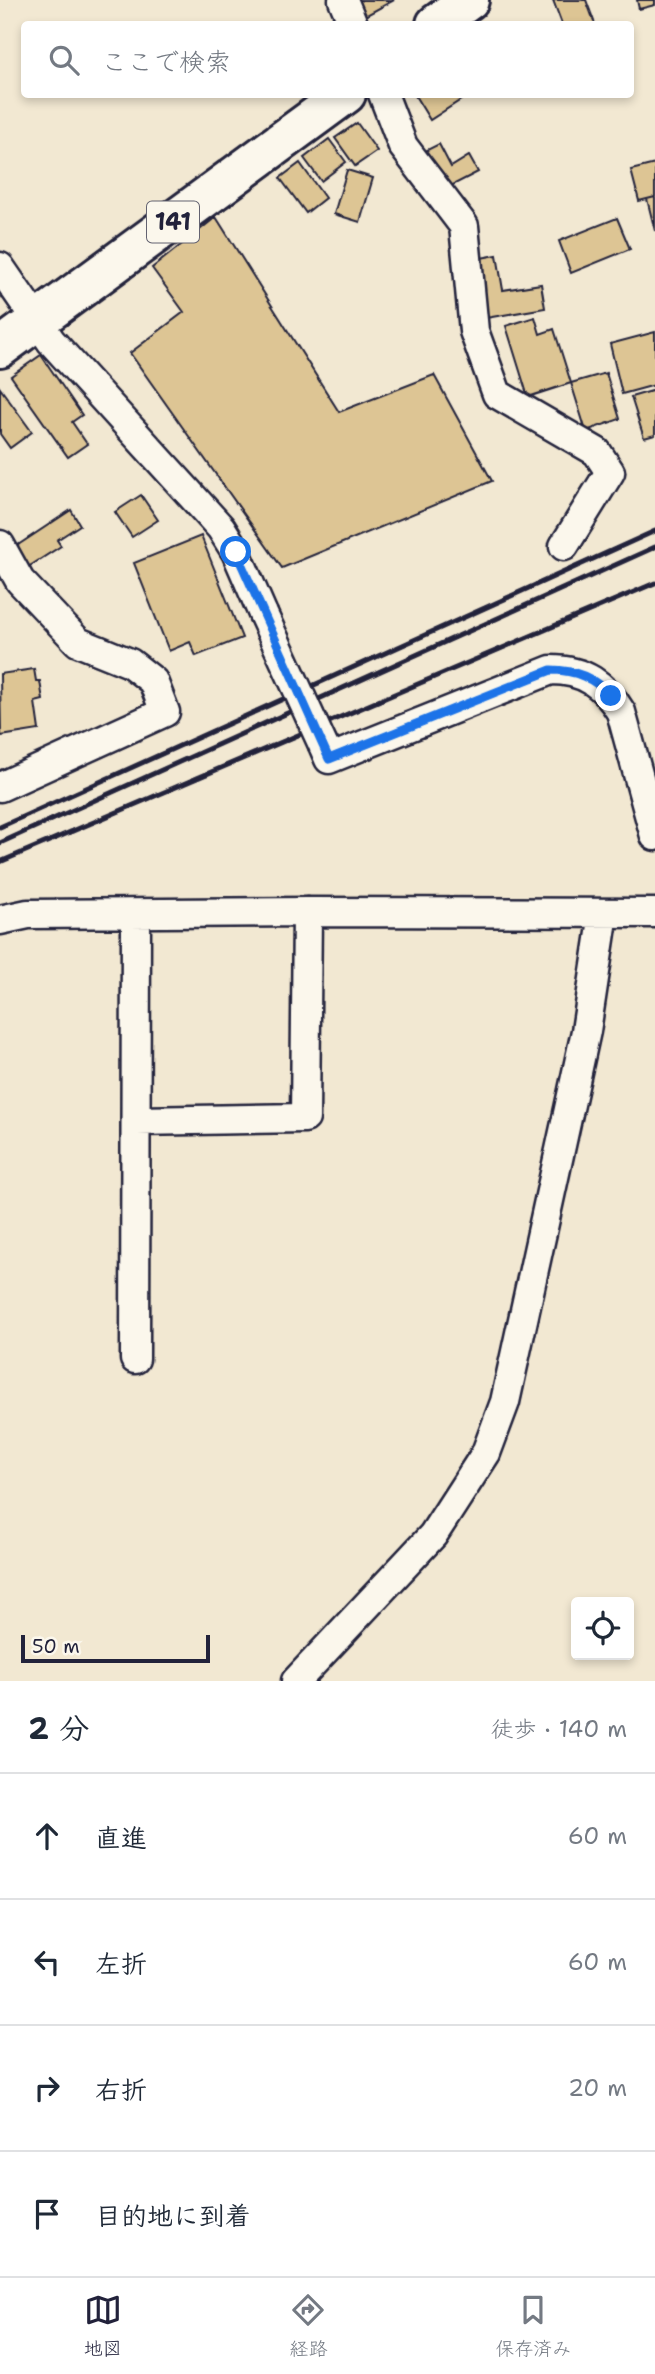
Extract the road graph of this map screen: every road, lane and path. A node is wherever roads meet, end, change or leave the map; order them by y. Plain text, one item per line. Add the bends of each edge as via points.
1 (343, 0) edge
2 (469, 0) edge
3 (353, 21) edge
4 (440, 21) edge
5 (341, 98) edge
6 (385, 98) edge
7 (0, 267) edge
8 (38, 322) junction
9 (0, 348) edge
10 (0, 545) edge
11 (564, 546) dead end
12 (0, 787) edge
13 (655, 836) edge
14 (307, 912) junction
15 (604, 913) junction
16 (655, 913) edge
17 (136, 914) junction
18 (0, 920) edge
19 (137, 1121) junction
20 (135, 1359) dead end
21 (296, 1681) edge

1 - 3 street
2 - 4 highway
5 - 8 highway, 141
6 - 11 street via 403,146 464,226 474,331 497,394 597,453 610,472
7 - 8 street
8 - 9 highway, 141
8 - 13 street, bridge via 221,528 329,759 551,670 568,670 600,684 621,712
10 - 12 street via 20,580 78,642 130,663 153,681 165,712
14 - 15 street
14 - 17 street
14 - 19 street via 305,1118
15 - 16 street
15 - 21 street via 586,1031 508,1389 486,1453 433,1535
17 - 18 street via 28,914
17 - 19 street
19 - 20 street

